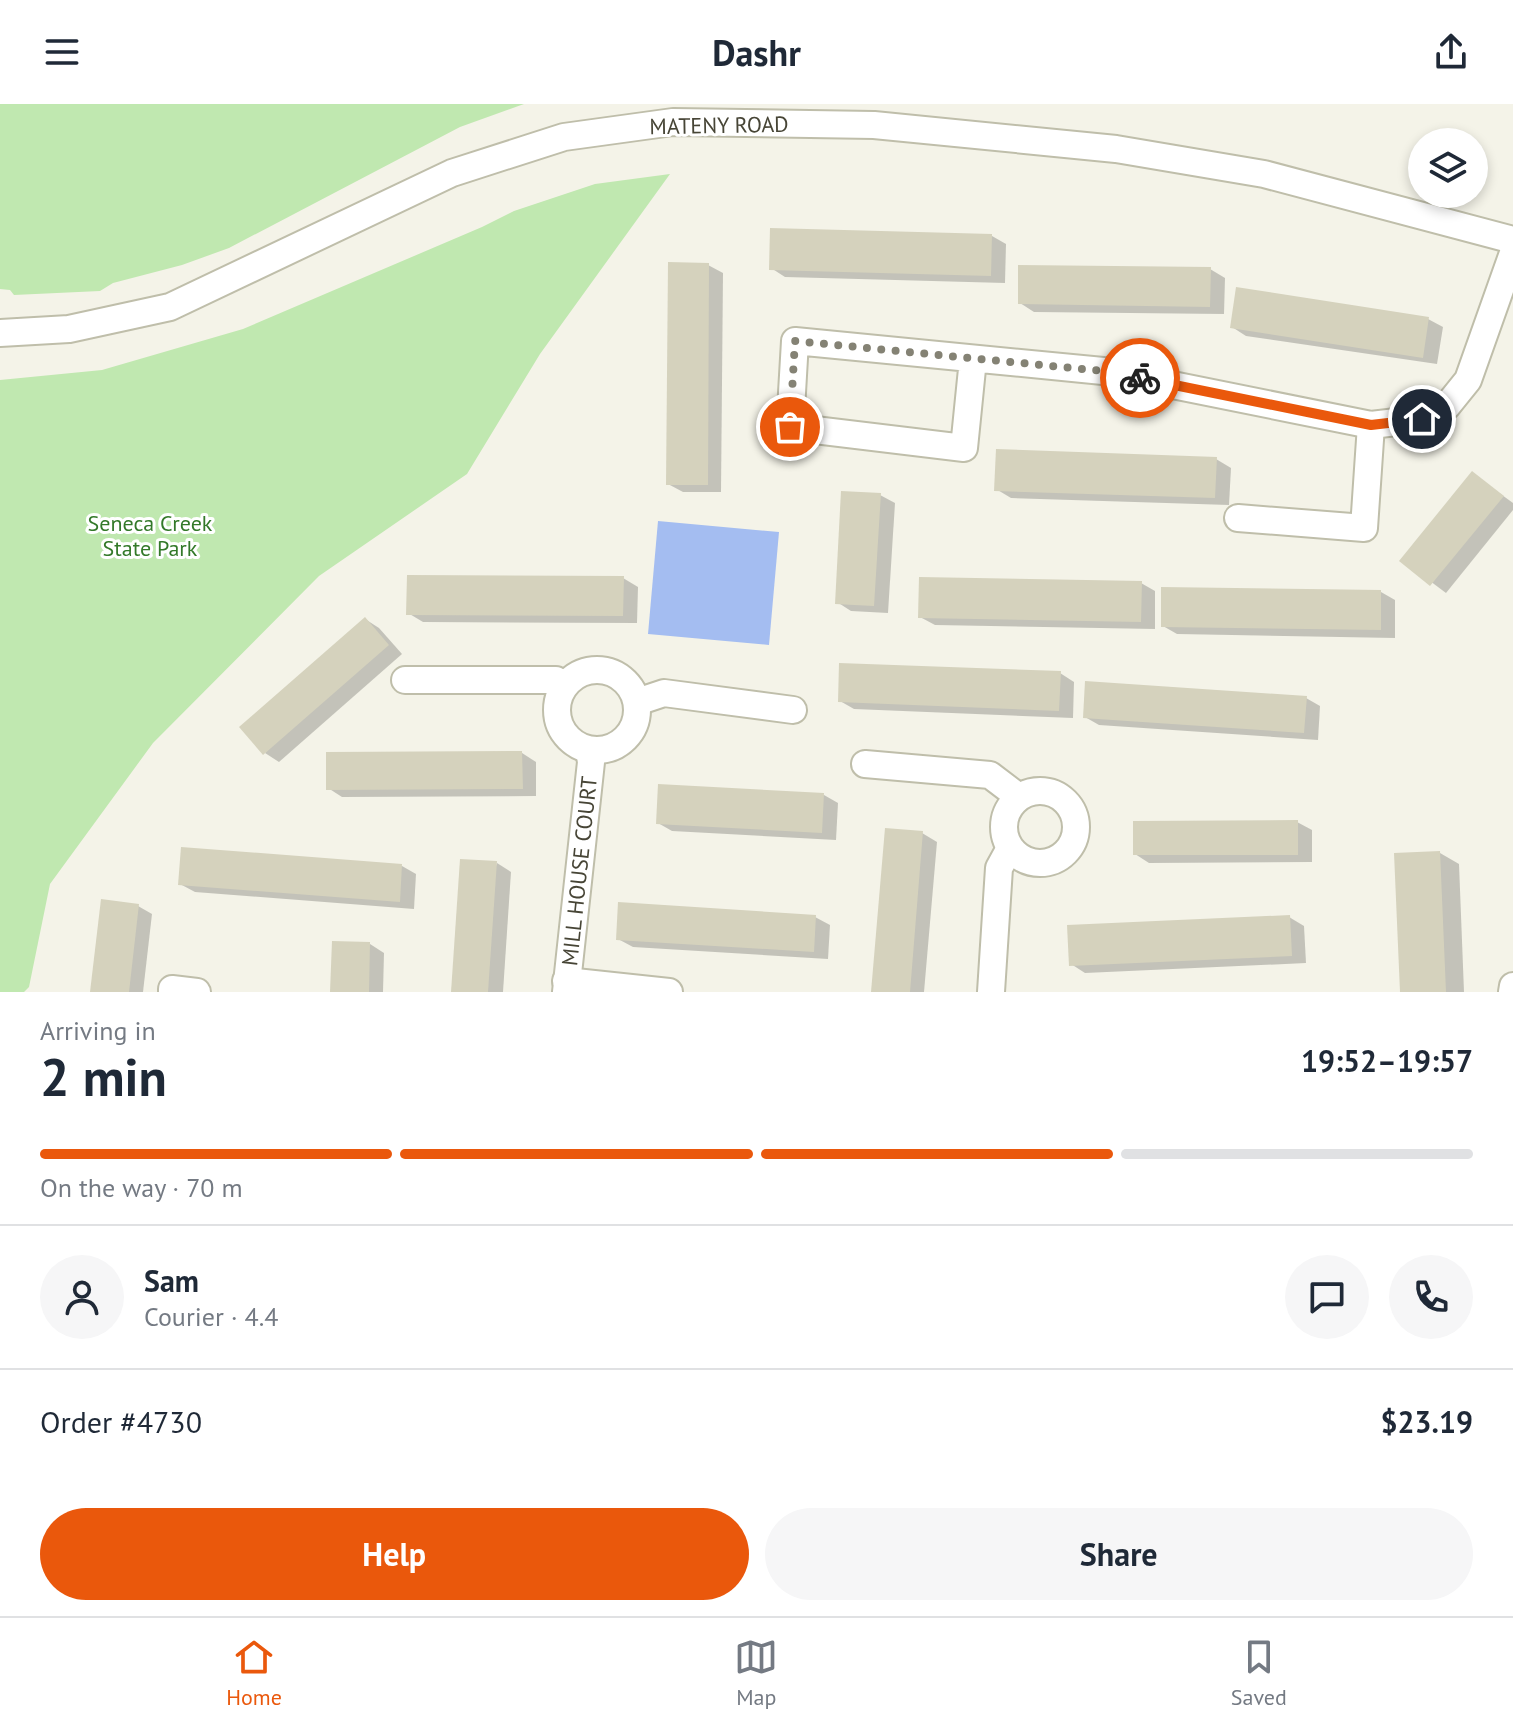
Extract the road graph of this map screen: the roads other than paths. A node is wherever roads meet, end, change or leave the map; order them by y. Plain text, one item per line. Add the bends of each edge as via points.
1 (1513, 240) edge
2 (1513, 253) edge
3 (0, 333) edge
4 (973, 359) junction
5 (1371, 425) junction
6 (1238, 518) dead end
7 (405, 680) dead end
8 (563, 687) junction
9 (637, 702) junction
10 (793, 710) dead end
11 (589, 750) junction
12 (865, 764) dead end
13 (1019, 797) junction
14 (1010, 848) junction
15 (1513, 986) edge
16 (566, 987) edge
17 (172, 992) edge
18 (197, 992) edge
19 (669, 992) edge
20 (991, 992) edge
21 (1512, 992) edge

1 - 3 street, MATENY ROAD via 1264,174 1116,149 874,125 673,122 564,137 452,173 170,307 69,329
2 - 5 street via 1468,380 1447,406 1422,419
4 - 4 street via 795,341 790,427 964,448
4 - 5 street via 1103,371
5 - 6 street via 1364,528
7 - 8 street via 556,680
8 - 9 street via 589,669 605,669 631,687
8 - 11 street, MILL HOUSE COURT via 557,702 563,732
9 - 10 street via 664,693
9 - 11 street, MILL HOUSE COURT via 631,733 620,744
11 - 16 street, MILL HOUSE COURT
12 - 13 street via 990,775
13 - 14 street via 1004,820
13 - 14 street via 1032,791 1060,796 1076,819 1076,833 1071,847 1048,863 1020,858
14 - 20 street via 999,868
15 - 21 street
16 - 19 street
17 - 18 street

